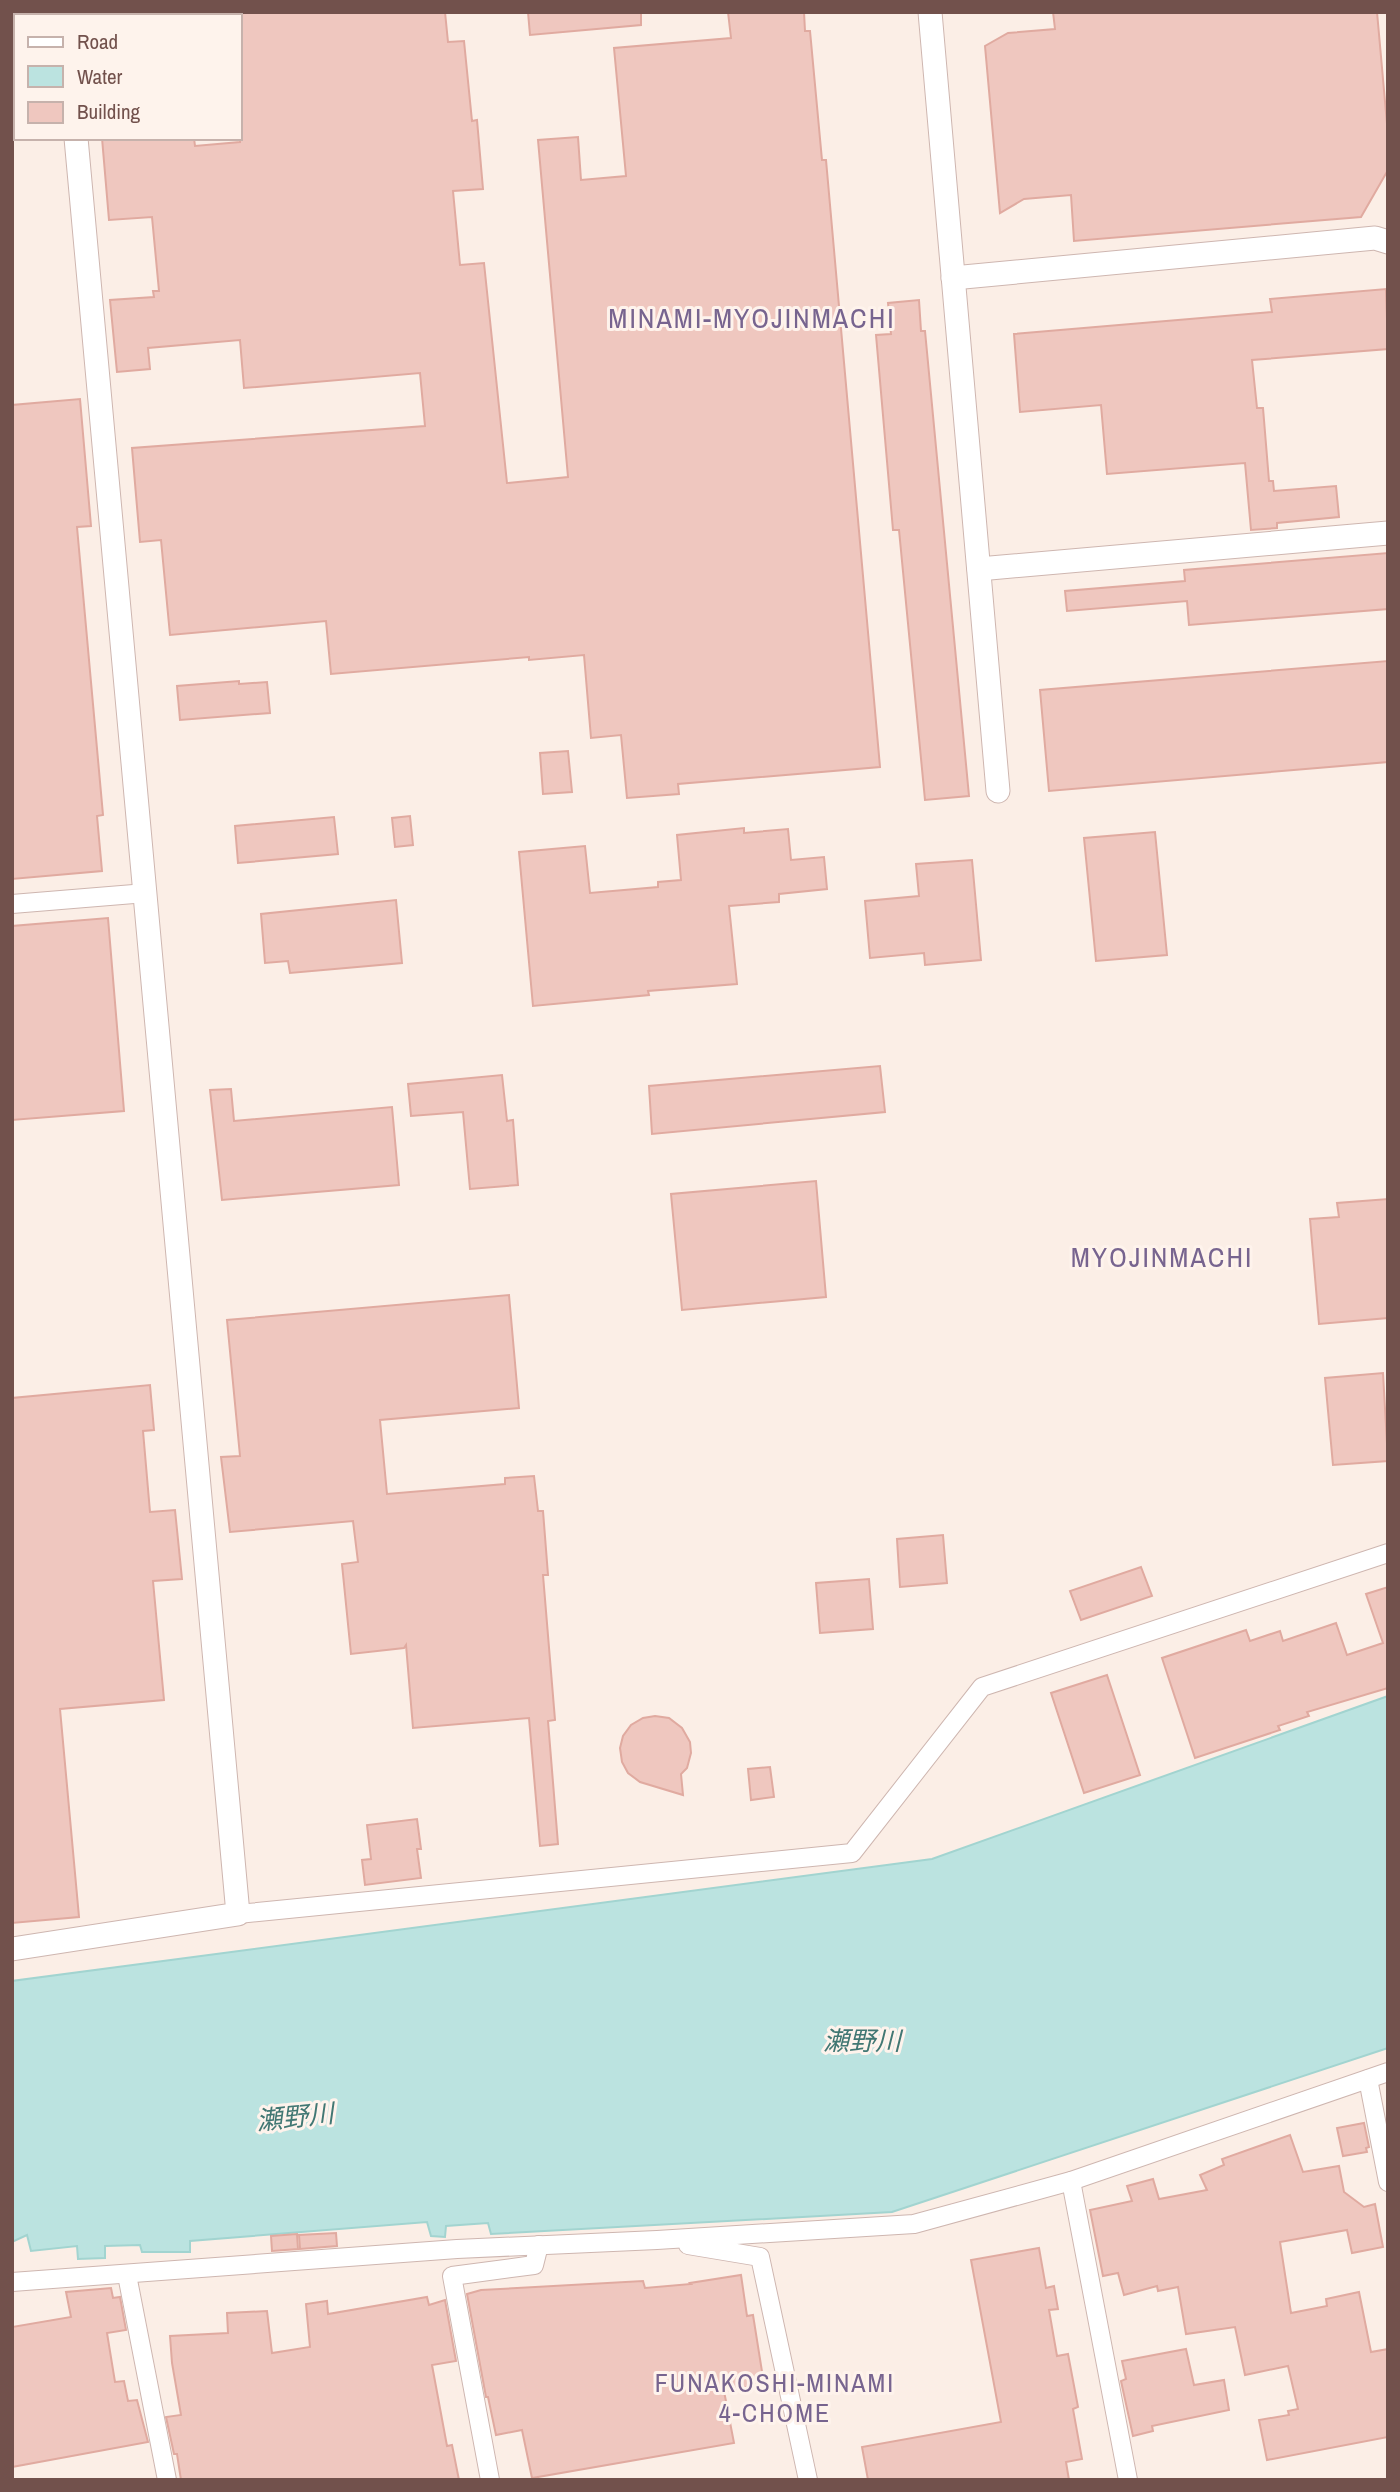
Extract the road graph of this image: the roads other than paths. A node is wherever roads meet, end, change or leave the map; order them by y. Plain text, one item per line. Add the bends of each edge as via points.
1 (930, 12) edge
2 (76, 140) edge
3 (1388, 242) edge
4 (953, 278) junction
5 (1388, 533) edge
6 (979, 569) junction
7 (998, 791) dead end
8 (146, 894) junction
9 (12, 904) edge
10 (1388, 1553) edge
11 (238, 1914) junction
12 (12, 1949) edge
13 (1388, 2072) edge
14 (1368, 2079) junction
15 (1071, 2181) junction
16 (1388, 2182) edge
17 (657, 2240) junction
18 (539, 2245) junction
19 (127, 2275) junction
20 (12, 2282) edge
21 (167, 2480) edge
22 (490, 2480) edge
23 (808, 2480) edge
24 (1128, 2480) edge

1 - 4 street
2 - 8 street
3 - 4 street via 1376,238
4 - 6 street
5 - 6 street
6 - 7 street
8 - 9 street
8 - 11 street
10 - 11 street via 982,1687 852,1853
11 - 12 street
13 - 14 street
14 - 15 street
14 - 16 street
15 - 17 street via 914,2224
15 - 24 street
17 - 18 street
17 - 23 street via 760,2257
18 - 19 street
18 - 22 street via 534,2265 452,2276
19 - 20 street
19 - 21 street

